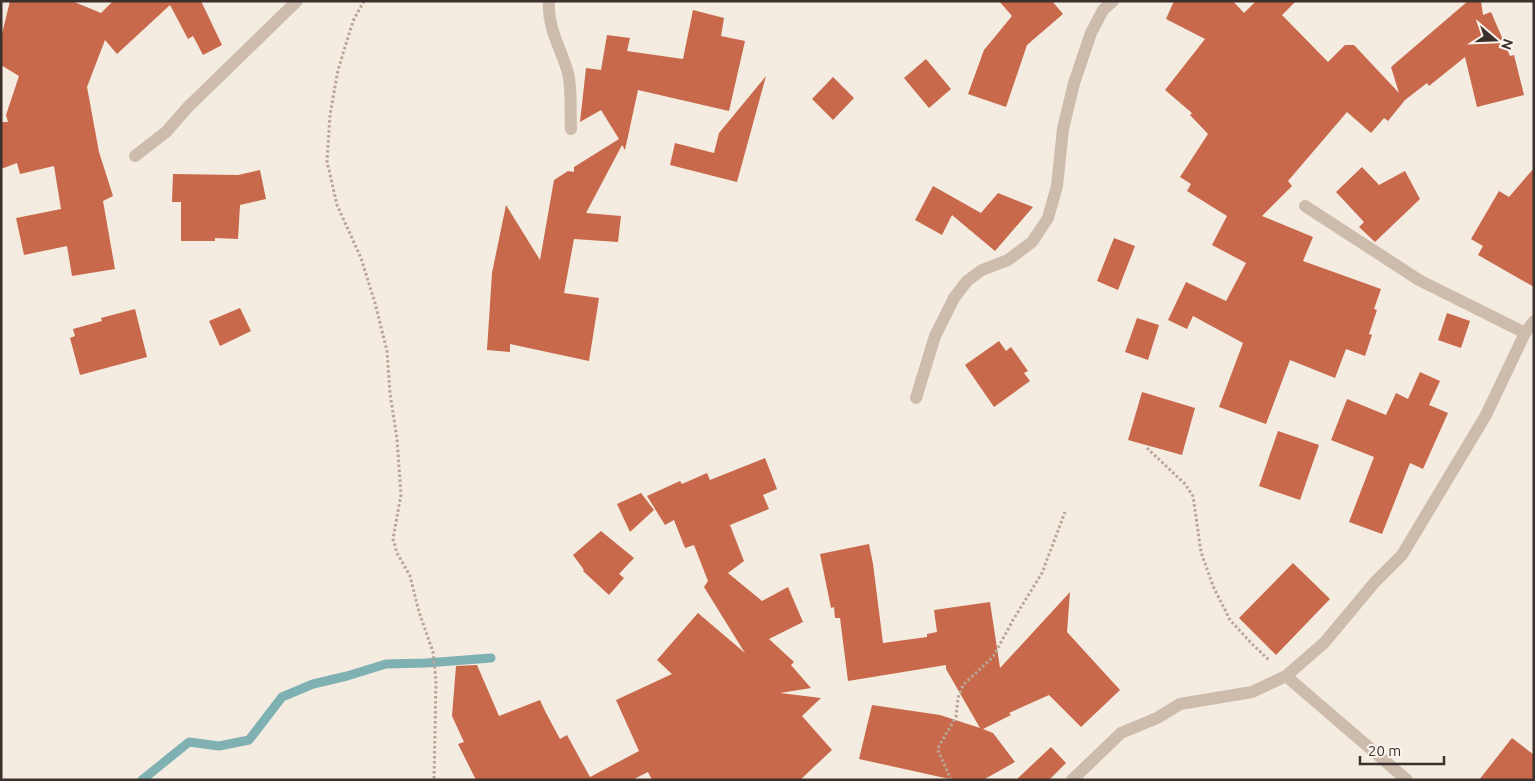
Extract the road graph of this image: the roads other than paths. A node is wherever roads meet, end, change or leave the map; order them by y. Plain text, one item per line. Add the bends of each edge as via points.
1 (297, 1) edge
2 (549, 1) edge
3 (1113, 1) edge
4 (571, 129) dead end
5 (135, 156) dead end
6 (1305, 206) dead end
7 (1534, 321) edge
8 (1525, 333) junction
9 (916, 398) dead end
10 (1286, 676) junction
11 (1072, 780) edge
12 (1407, 780) edge

1 - 5 street via 166,132
2 - 4 street via 548,15 568,76
3 - 9 street via 1103,10 1091,33 1074,83 1063,130 1057,186 1048,218 1032,242 1008,260 982,270 967,281 954,298 935,336
6 - 8 street via 1419,280
7 - 8 street
8 - 10 street via 1486,415 1402,554 1324,642
10 - 11 street via 1252,692 1180,704 1121,733
10 - 12 street

